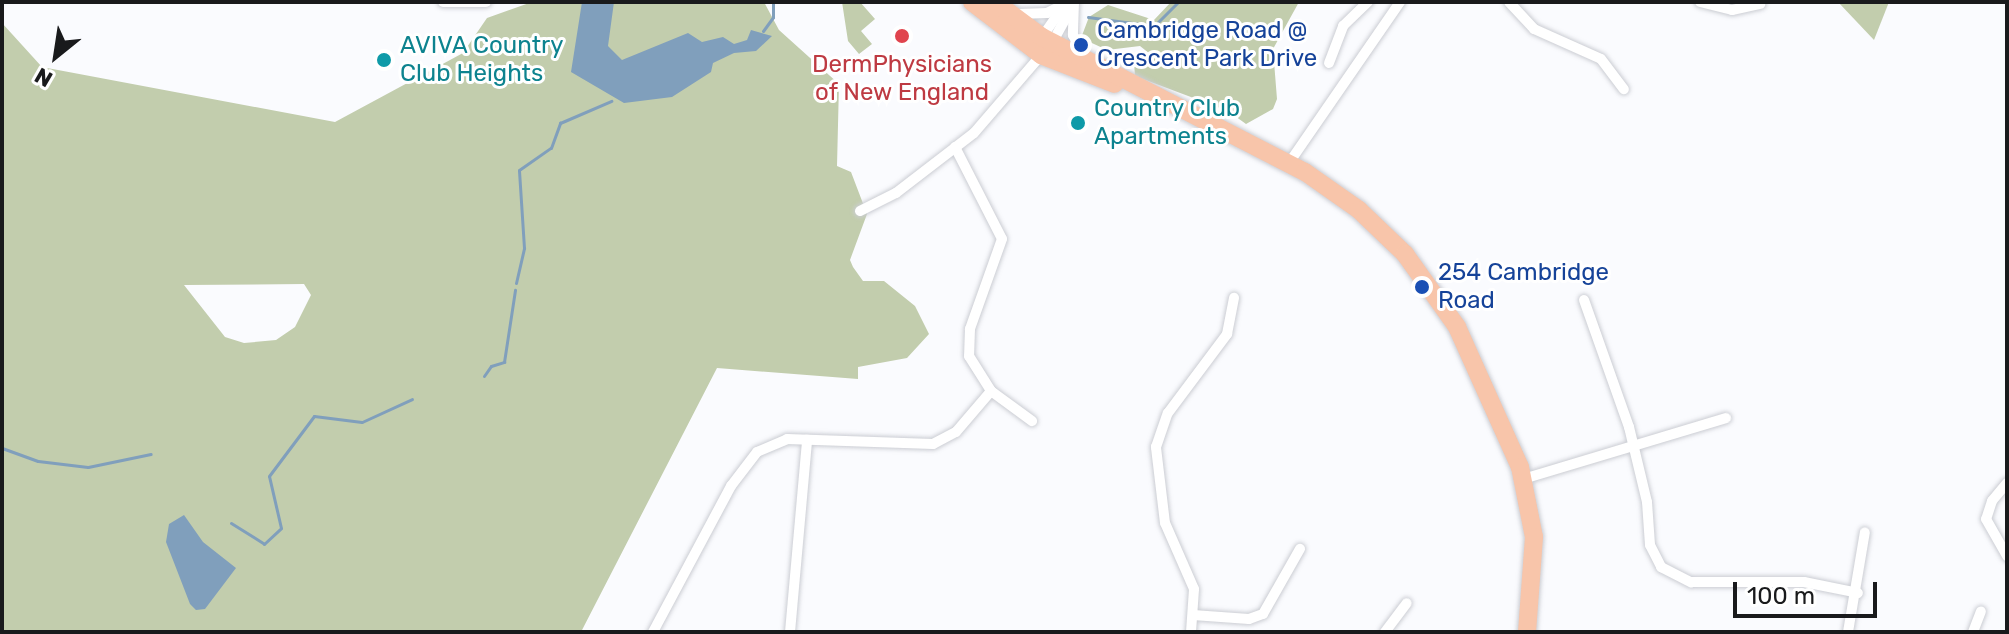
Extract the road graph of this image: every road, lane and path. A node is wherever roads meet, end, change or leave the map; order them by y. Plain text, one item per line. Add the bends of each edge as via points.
1 (443, 2) edge
2 (486, 2) edge
3 (972, 2) edge
4 (996, 2) edge
5 (1368, 2) edge
6 (1400, 2) edge
7 (1509, 2) edge
8 (1700, 2) edge
9 (1070, 3) edge
10 (1760, 4) dead end
11 (1045, 45) junction
12 (1090, 62) junction
13 (1329, 63) dead end
14 (1624, 89) dead end
15 (1160, 97) junction
16 (955, 147) junction
17 (1289, 163) junction
18 (860, 211) dead end
19 (1234, 298) dead end
20 (1584, 300) dead end
21 (991, 391) junction
22 (1726, 418) dead end
23 (1032, 421) dead end
24 (807, 440) junction
25 (1634, 448) junction
26 (1523, 479) junction
27 (2007, 483) edge
28 (1865, 532) dead end
29 (1300, 549) dead end
30 (2007, 556) edge
31 (1858, 593) junction
32 (1407, 603) dead end
33 (1981, 611) dead end
34 (1193, 615) junction
35 (653, 632) edge
36 (790, 632) edge
37 (1191, 632) edge
38 (1385, 632) edge
39 (1527, 632) edge
40 (1848, 632) edge
41 (1973, 632) edge

1 - 2 street
3 - 11 highway
4 - 9 street via 1024,16
4 - 11 highway
5 - 13 street via 1343,26
6 - 17 street
7 - 14 street via 1534,29 1601,59
8 - 10 street via 1732,10
9 - 11 street
9 - 12 street via 1074,41
11 - 12 highway
11 - 15 highway
11 - 16 street via 1001,106
12 - 15 highway
15 - 17 highway
16 - 18 street via 896,193
16 - 21 street via 1001,236 968,340 973,366
17 - 26 highway via 1359,210 1429,285 1476,365
19 - 34 street via 1227,334 1174,402 1156,447 1163,513 1192,581
20 - 25 street
21 - 23 street
21 - 24 street via 956,432 933,444
22 - 25 street
24 - 35 street via 768,445 742,467
24 - 36 street
25 - 26 street
25 - 31 street via 1651,550 1672,576 1696,583 1804,582
26 - 39 highway via 1535,556
27 - 30 street via 1986,514 1991,535
28 - 31 street
29 - 34 street via 1263,614 1249,619
31 - 40 street
32 - 38 street
33 - 41 street
34 - 37 street

